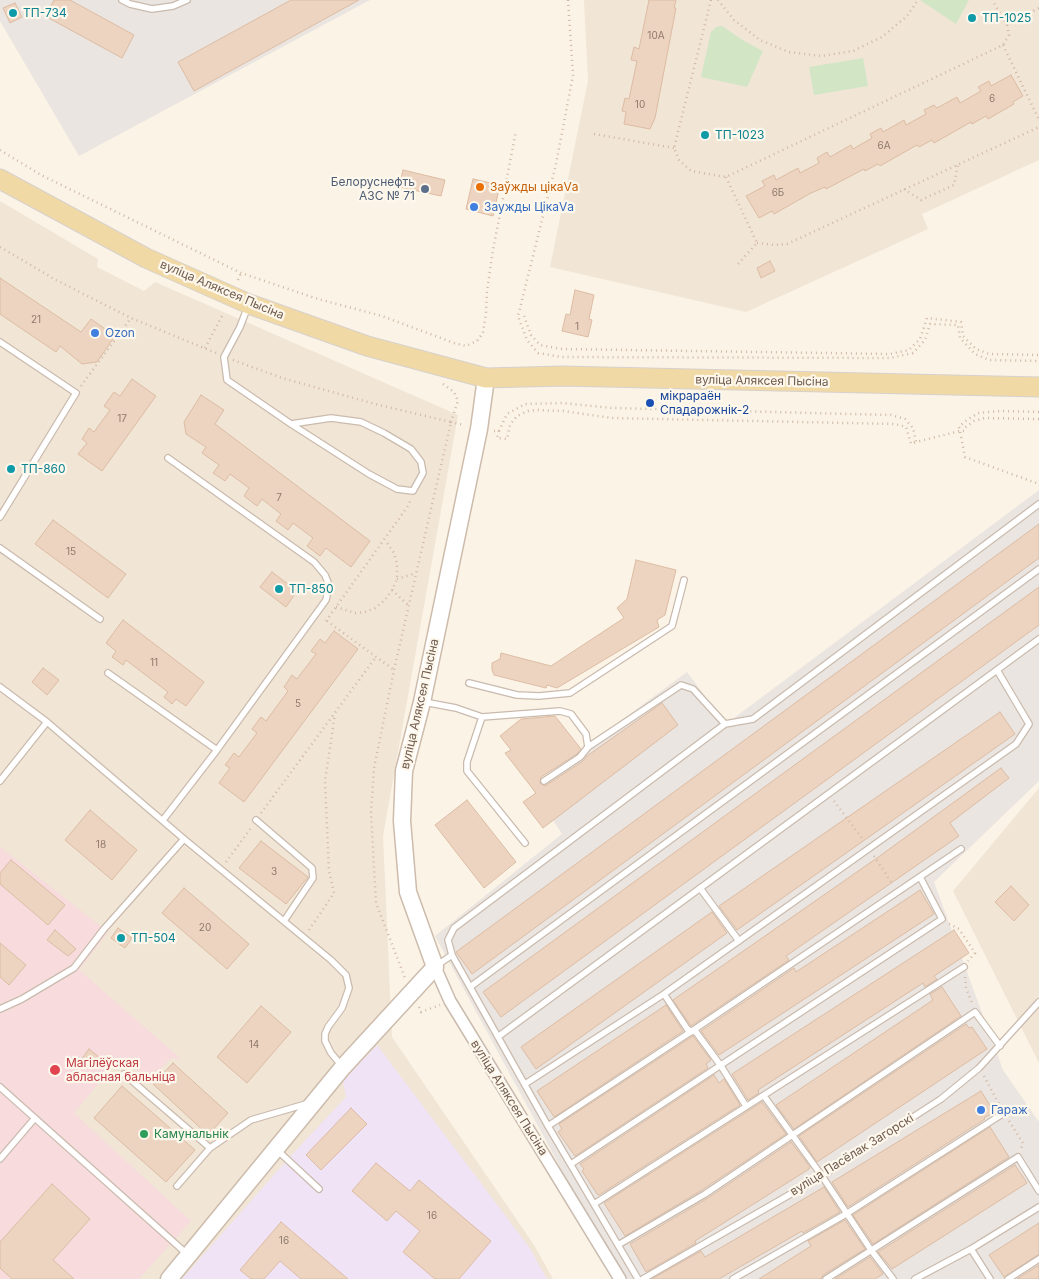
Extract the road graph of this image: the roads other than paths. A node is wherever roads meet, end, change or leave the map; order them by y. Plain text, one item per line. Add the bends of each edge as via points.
1 (122, 0) edge
2 (187, 0) edge
3 (0, 178) edge
4 (249, 304) junction
5 (0, 342) edge
6 (486, 378) junction
7 (1039, 387) edge
8 (291, 424) junction
9 (168, 458) dead end
10 (1039, 504) edge
11 (0, 517) edge
12 (0, 548) edge
13 (1039, 569) edge
14 (684, 580) dead end
15 (100, 619) dead end
16 (1039, 639) edge
17 (997, 670) junction
18 (108, 673) dead end
19 (469, 683) dead end
20 (0, 687) edge
21 (422, 702) junction
22 (482, 717) junction
23 (47, 722) junction
24 (726, 724) junction
25 (588, 747) junction
26 (217, 750) junction
27 (0, 781) edge
28 (544, 781) dead end
29 (163, 820) junction
30 (256, 820) road end
31 (184, 839) junction
32 (525, 843) dead end
33 (961, 849) dead end
34 (920, 877) junction
35 (700, 888) junction
36 (284, 921) junction
37 (738, 941) junction
38 (452, 955) junction
39 (435, 967) junction
40 (964, 967) dead end
41 (470, 987) junction
42 (664, 994) junction
43 (1039, 1002) edge
44 (0, 1009) edge
45 (692, 1031) junction
46 (499, 1036) junction
47 (1000, 1046) junction
48 (721, 1066) junction
49 (343, 1067) junction
50 (124, 1074) dead end
51 (525, 1084) junction
52 (0, 1087) edge
53 (764, 1096) junction
54 (317, 1101) junction
55 (746, 1106) junction
56 (1004, 1113) dead end
57 (35, 1118) junction
58 (548, 1126) junction
59 (792, 1134) junction
60 (210, 1148) junction
61 (276, 1148) junction
62 (0, 1158) edge
63 (571, 1164) junction
64 (822, 1176) junction
65 (177, 1186) dead end
66 (319, 1190) dead end
67 (1039, 1191) edge
68 (594, 1204) junction
69 (1039, 1208) edge
70 (846, 1214) junction
71 (618, 1245) junction
72 (971, 1249) junction
73 (870, 1250) junction
74 (188, 1256) junction
75 (1039, 1259) edge
76 (169, 1279) edge
77 (620, 1279) edge
78 (638, 1279) edge
79 (643, 1279) edge
80 (733, 1279) edge
81 (826, 1279) edge
82 (894, 1279) edge
83 (914, 1279) edge
84 (990, 1279) edge
85 (1008, 1279) edge

1 - 2 lane via 152,9
3 - 4 main road, вуліца Аляксея Пысіна via 146,258
4 - 6 main road, вуліца Аляксея Пысіна via 366,346
4 - 8 lane via 224,357 227,380
5 - 11 lane via 76,393
6 - 7 main road, вуліца Аляксея Пысіна via 562,376
6 - 21 main road, вуліца Аляксея Пысіна via 479,429
8 - 8 lane via 397,488 413,491 423,474 421,462 411,450 361,422 331,418
9 - 26 lane via 314,562 329,585 326,600
10 - 24 lane via 753,718
12 - 15 lane
13 - 41 lane
14 - 19 lane via 672,626 570,693 517,695
16 - 17 lane
17 - 35 lane
17 - 37 lane via 1029,724 1016,744
18 - 26 lane
20 - 23 lane
21 - 22 lane
21 - 39 main road, вуліца Аляксея Пысіна via 404,771 402,821 408,892
22 - 25 lane via 560,710 571,714 586,734
22 - 32 lane via 467,771
23 - 27 lane
23 - 29 lane
24 - 25 lane via 693,690 681,685
24 - 38 lane via 454,928 448,940
25 - 28 lane via 580,758
26 - 29 lane
29 - 31 lane
30 - 36 lane via 312,868 313,878
31 - 36 lane
31 - 44 lane via 74,968
33 - 34 lane
34 - 45 lane
34 - 48 lane via 942,919
35 - 37 lane
35 - 46 lane
36 - 49 lane via 346,975 349,988 342,1008 325,1034 331,1053
37 - 42 lane
38 - 39 lane
38 - 41 lane
39 - 49 main road
39 - 77 street, вуліца Аляксея Пысіна via 450,1002
40 - 53 lane
41 - 46 lane
42 - 45 lane via 688,1030
42 - 51 lane
43 - 47 lane, вуліца Пасёлак Загорскі
45 - 48 lane
45 - 58 lane
46 - 51 lane
47 - 59 lane via 975,1012
47 - 64 lane, вуліца Пасёлак Загорскі via 979,1068 940,1099
48 - 55 lane
48 - 63 lane
49 - 54 main road
50 - 60 lane
51 - 58 lane
52 - 57 lane
53 - 55 lane
53 - 59 lane
54 - 60 lane via 250,1120
54 - 61 main road
55 - 68 lane
56 - 70 lane
57 - 62 lane
57 - 74 lane
58 - 63 lane
59 - 64 lane
59 - 71 lane via 705,1194
60 - 65 lane
61 - 66 lane
61 - 74 main road
63 - 68 lane
64 - 70 lane
64 - 79 lane, вуліца Пасёлак Загорскі
67 - 73 lane via 1018,1157
68 - 71 lane
69 - 72 lane
70 - 73 lane
70 - 80 lane
71 - 78 lane
72 - 83 lane
72 - 84 lane
73 - 81 lane
73 - 82 lane
74 - 76 main road
75 - 85 lane

